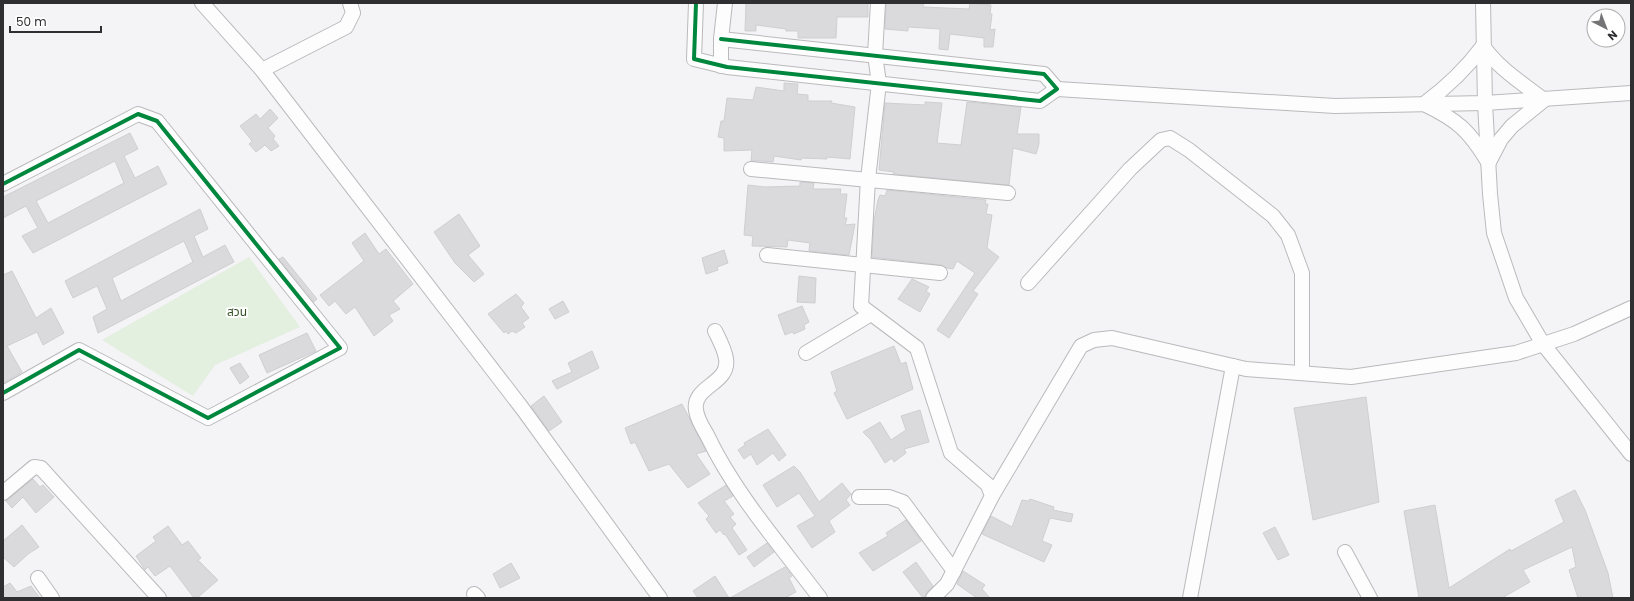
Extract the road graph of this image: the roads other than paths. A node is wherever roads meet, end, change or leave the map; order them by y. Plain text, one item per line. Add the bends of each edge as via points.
1 (202, 3) edge
2 (350, 3) edge
3 (696, 3) edge
4 (725, 3) edge
5 (878, 3) edge
6 (1483, 3) edge
7 (721, 39) junction
8 (1483, 46) junction
9 (875, 55) junction
10 (722, 66) junction
11 (262, 70) junction
12 (879, 83) junction
13 (1057, 89) junction
14 (1631, 93) edge
15 (1544, 100) junction
16 (1485, 102) junction
17 (1424, 104) junction
18 (1488, 164) junction
19 (751, 169) dead end
20 (868, 178) junction
21 (3, 184) edge
22 (1008, 193) dead end
23 (767, 255) dead end
24 (863, 265) junction
25 (940, 273) dead end
26 (1028, 283) dead end
27 (1629, 312) edge
28 (871, 314) junction
29 (715, 330) dead end
30 (1543, 344) junction
31 (806, 353) dead end
32 (1233, 366) junction
33 (1302, 373) junction
34 (3, 393) edge
35 (1630, 453) edge
36 (3, 493) edge
37 (992, 496) junction
38 (858, 497) dead end
39 (1345, 552) dead end
40 (954, 571) junction
41 (38, 578) dead end
42 (52, 598) edge
43 (159, 598) edge
44 (660, 598) edge
45 (820, 598) edge
46 (933, 598) edge
47 (1190, 598) edge
48 (1370, 598) edge

1 - 11 street
2 - 11 street via 353,13 346,27
3 - 10 street via 694,59
4 - 7 street
5 - 9 street
6 - 8 street
7 - 9 street
7 - 10 street
8 - 15 street via 1503,69
8 - 16 street
8 - 17 street via 1469,66 1453,82
9 - 12 street
9 - 13 street via 1044,74
10 - 12 street
11 - 44 street via 522,408
12 - 13 street via 1040,101
12 - 20 street
13 - 17 street via 1335,106
14 - 15 street
15 - 16 street
15 - 18 street via 1500,139
16 - 17 street
16 - 18 street
17 - 18 street via 1450,117 1478,147
18 - 30 street via 1494,233 1516,298
19 - 20 street
20 - 22 street
20 - 24 street
21 - 34 street via 138,114 157,121 340,348 208,418 79,350
23 - 24 street
24 - 25 street
24 - 28 street via 861,306
26 - 33 street via 1130,169 1161,140 1170,138 1273,216 1288,235 1302,273
27 - 30 street
28 - 31 street
28 - 37 street via 917,348 951,453 988,485
29 - 45 street via 726,359 725,371 695,402 696,412 717,456
30 - 33 street via 1516,353 1352,377
30 - 35 street
32 - 33 street
32 - 37 street via 1112,338 1094,340 1081,346
32 - 47 street
36 - 43 street via 34,467 41,468
37 - 40 street
38 - 40 street via 889,497 903,502
39 - 48 street
40 - 46 street via 947,584
41 - 42 street

